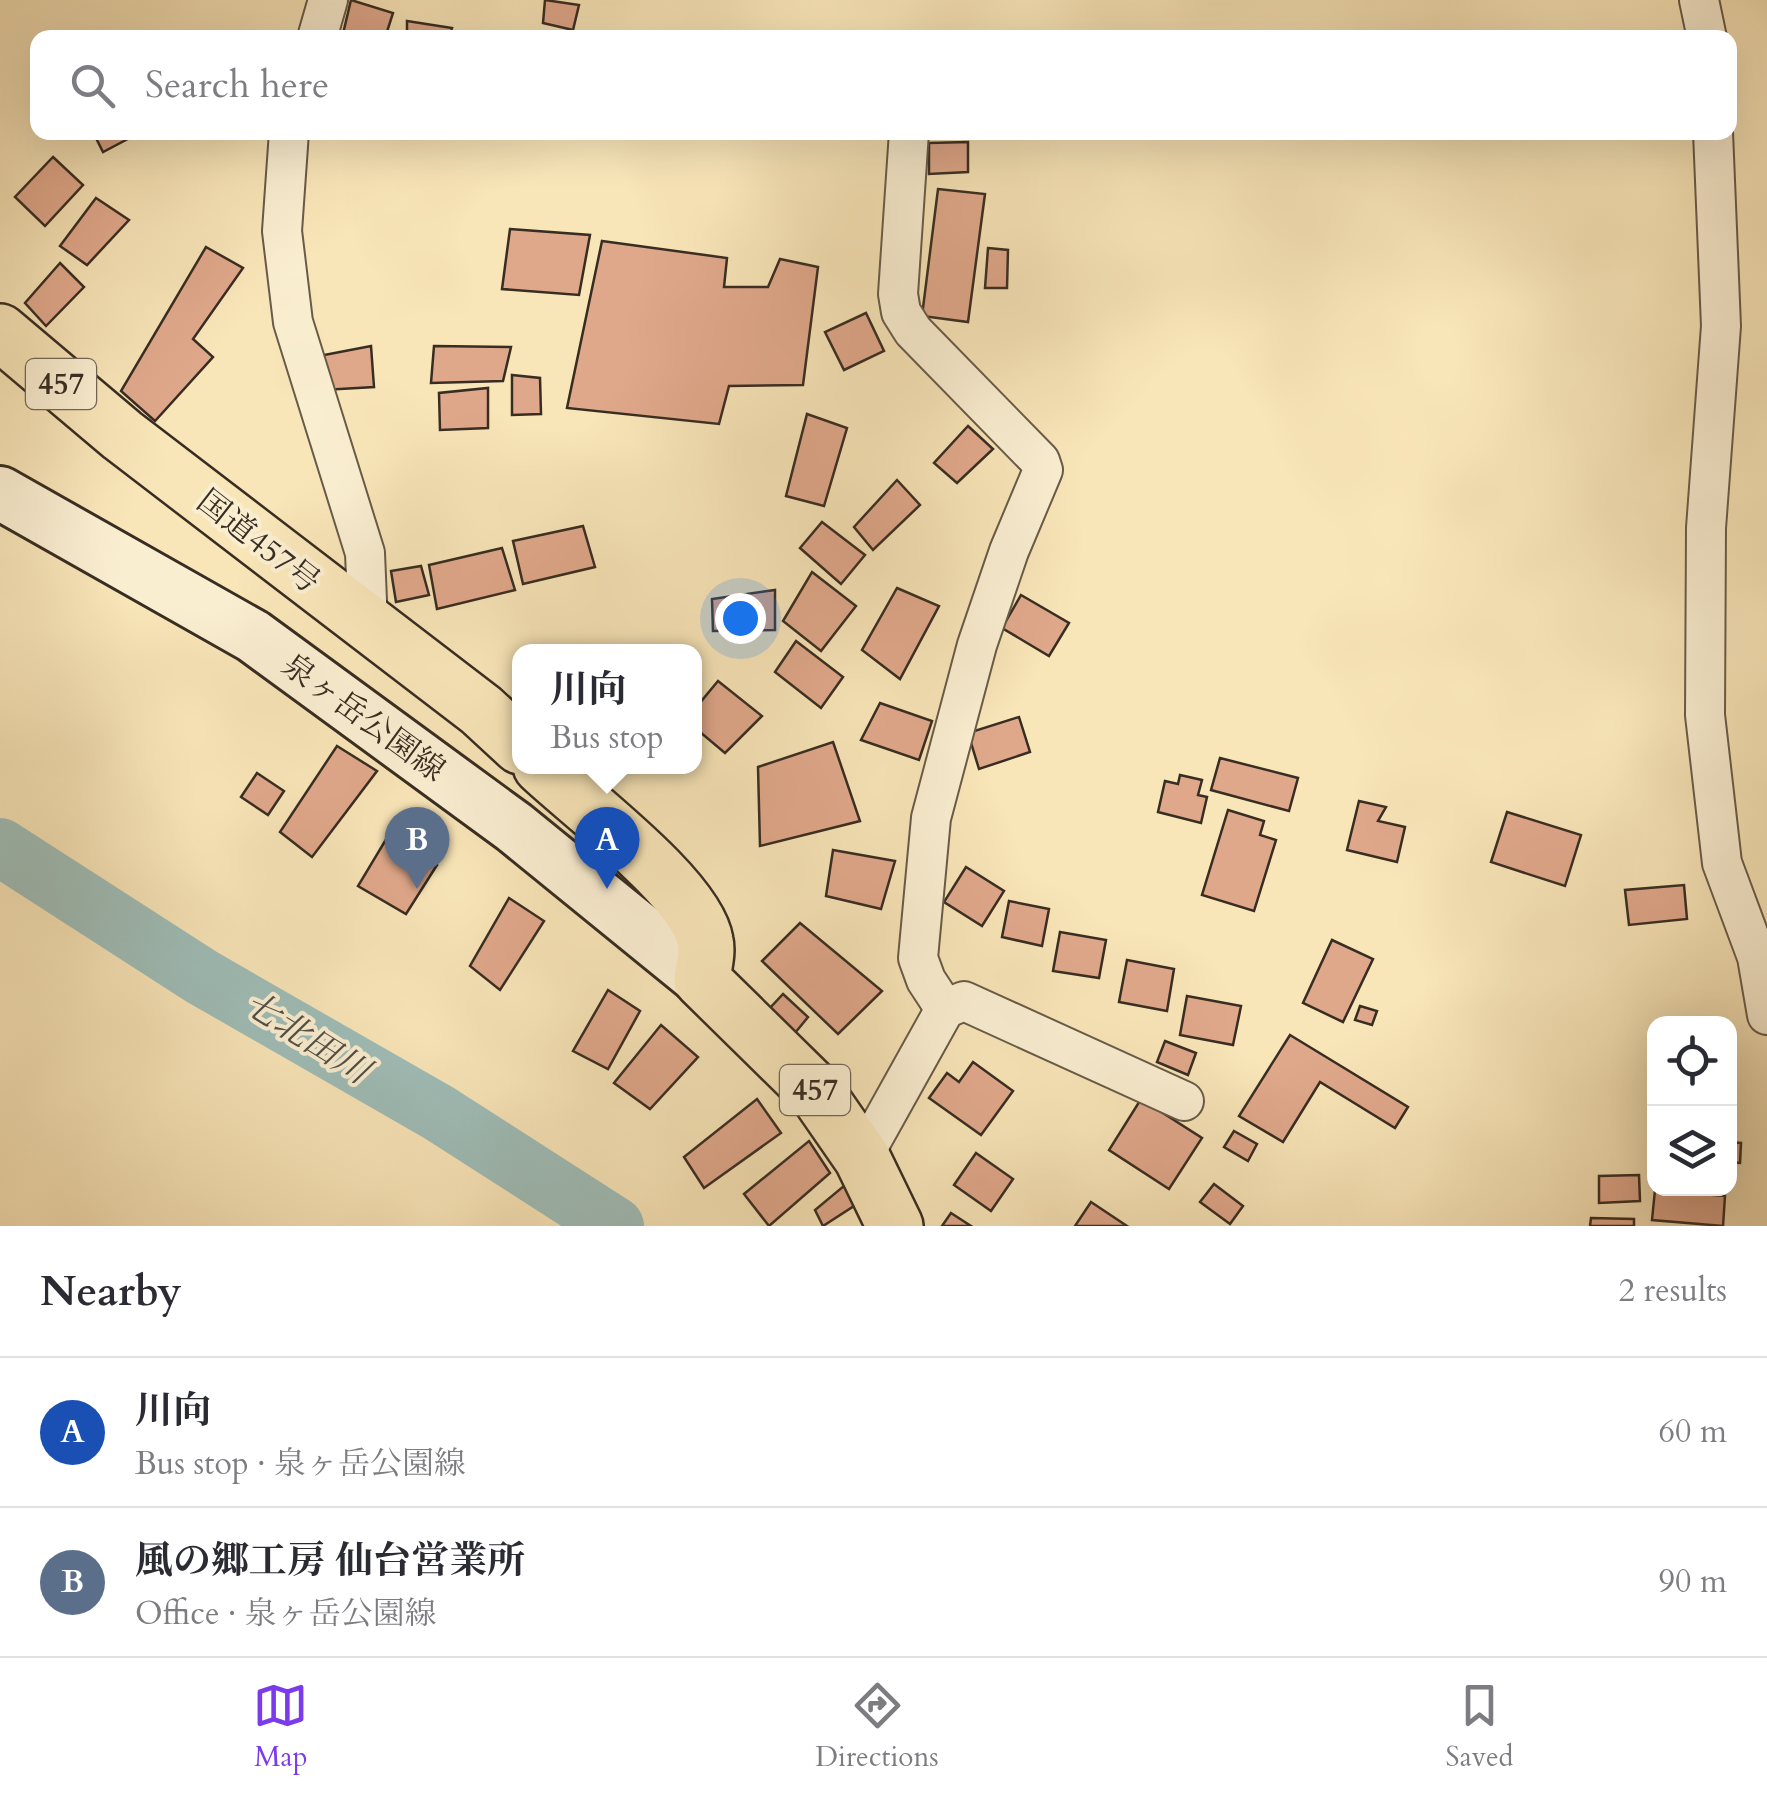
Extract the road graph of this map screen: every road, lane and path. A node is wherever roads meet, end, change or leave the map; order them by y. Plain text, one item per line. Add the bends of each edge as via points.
1 (328, 0) edge
2 (1699, 0) edge
3 (319, 30) edge
4 (1705, 30) edge
5 (289, 140) edge
6 (908, 140) edge
7 (1713, 140) edge
8 (0, 332) edge
9 (0, 493) edge
10 (368, 625) junction
11 (512, 739) edge
12 (550, 774) edge
13 (702, 980) junction
14 (946, 1008) junction
15 (1767, 1015) edge
16 (1184, 1101) dead end
17 (862, 1158) junction
18 (895, 1226) edge

1 - 3 street
2 - 4 street
5 - 10 street via 282,231 294,322 364,553
6 - 14 street via 901,312 1044,470 977,645 930,818 918,958
7 - 15 street via 1722,326 1706,528 1705,715 1722,863 1756,957
8 - 10 highway, 国道457号 / 457
9 - 13 main road, 泉ヶ岳公園線 via 253,636 514,827
10 - 11 highway, 国道457号 / 457
12 - 13 highway via 662,875 697,918 706,943
13 - 17 highway, 457 via 817,1093
14 - 16 street via 964,1001
14 - 17 street
17 - 18 highway, 457

